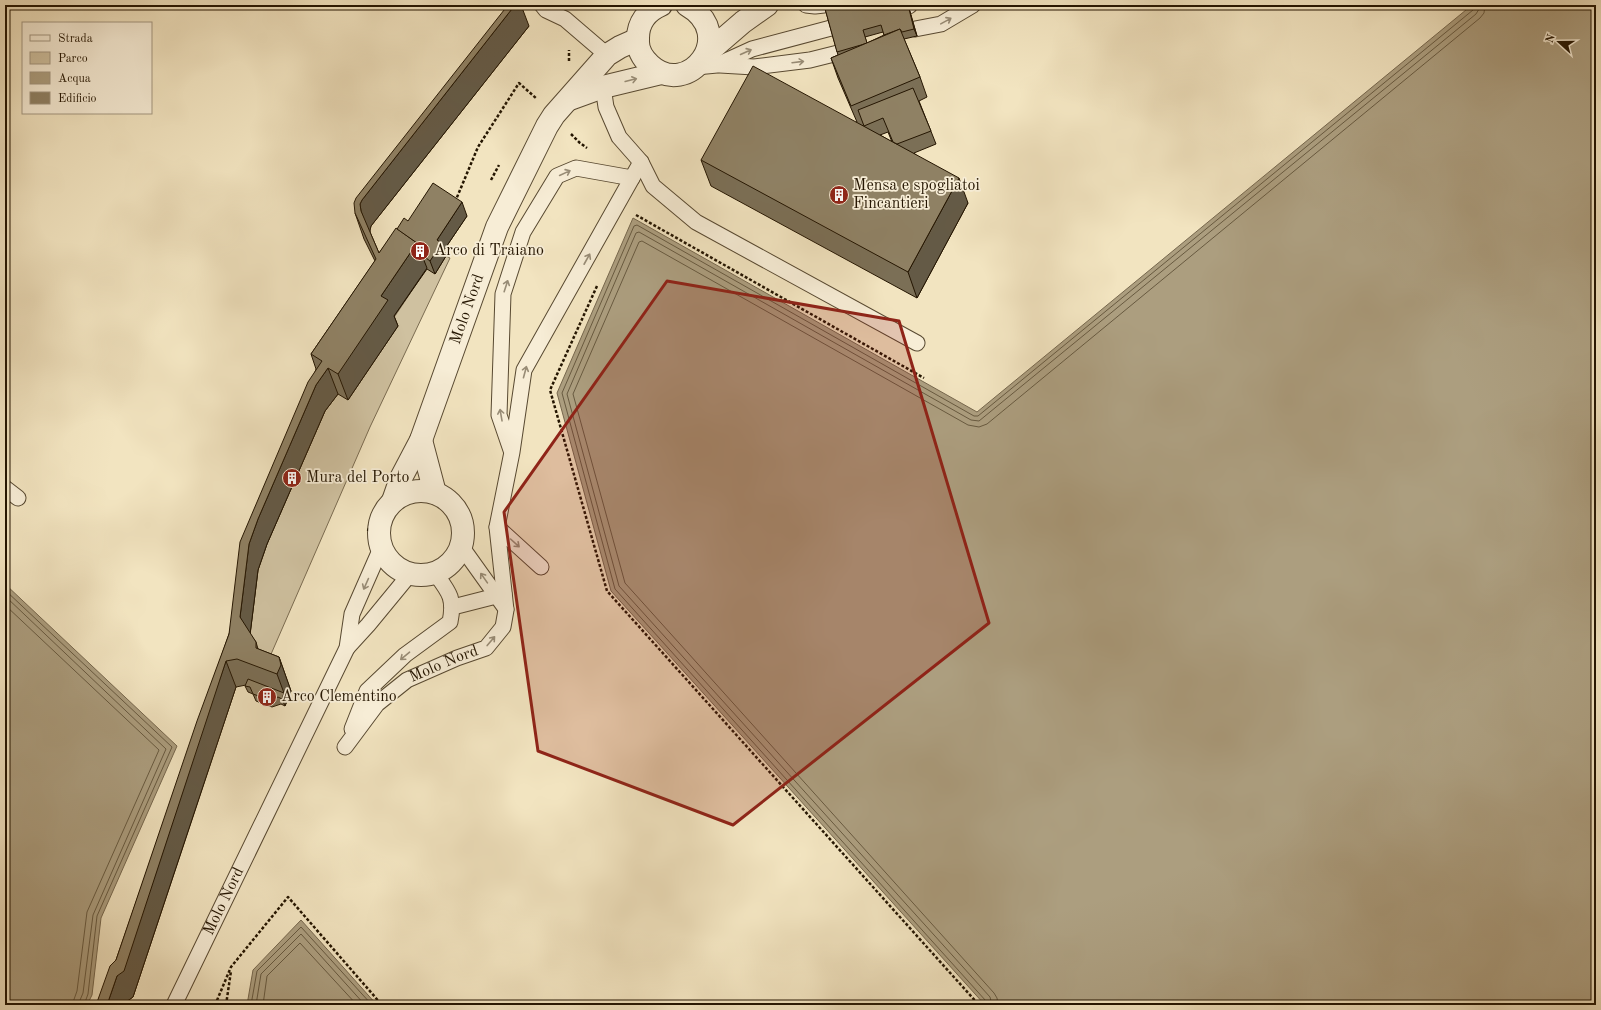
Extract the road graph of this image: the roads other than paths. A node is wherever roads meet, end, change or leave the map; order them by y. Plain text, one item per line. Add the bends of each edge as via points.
1 (661, 5) edge
2 (687, 5) edge
3 (767, 5) edge
4 (806, 5) edge
5 (824, 5) edge
6 (973, 5) edge
7 (544, 7) edge
8 (831, 28) edge
9 (915, 30) edge
10 (638, 39) junction
11 (838, 53) edge
12 (607, 55) junction
13 (706, 62) junction
14 (661, 72) junction
15 (603, 87) junction
16 (560, 107) junction
17 (641, 162) junction
18 (632, 178) junction
19 (917, 343) dead end
20 (421, 440) junction
21 (512, 452) junction
22 (5, 488) edge
23 (435, 493) junction
24 (18, 498) dead end
25 (393, 501) junction
26 (497, 526) junction
27 (461, 546) junction
28 (381, 548) junction
29 (542, 567) dead end
30 (435, 573) junction
31 (410, 574) junction
32 (500, 595) junction
33 (453, 607) junction
34 (347, 648) junction
35 (174, 1005) edge

1 - 10 street via 645,17 639,27
2 - 13 street via 697,10 709,30 710,42
3 - 13 street via 743,22
4 - 5 lane
9 -> 6 lane via 941,24
7 - 12 lane via 565,20
13 -> 8 lane
10 - 12 street, Molo Nord
10 - 14 street via 638,46 644,59
13 -> 11 lane via 754,68
12 - 16 street, Molo Nord
13 - 14 street via 685,73 673,75
15 -> 14 street
15 - 16 street
15 - 17 lane via 606,107 619,137
16 - 20 street, Molo Nord via 497,227
17 - 18 lane, Molo Nord
17 - 19 lane via 652,186 696,222
21 -> 18 lane, Molo Nord via 524,370
21 -> 18 lane, Molo Nord via 499,415 503,294 523,232 557,176 576,168
20 - 23 street
20 - 25 street, Molo Nord via 401,478
21 - 26 lane, Molo Nord
22 - 24 lane
23 - 25 street via 413,492
23 - 27 street via 446,499 461,520 464,533
25 - 28 street, Molo Nord via 380,523
26 -> 29 lane
26 - 32 lane, Molo Nord
27 - 30 street via 451,563
32 -> 27 lane, Molo Nord
28 - 31 street via 393,565
28 -> 34 lane, Molo Nord via 352,614
30 - 31 street via 423,576
30 - 33 lane via 447,590
31 - 34 lane, Molo Nord
32 - 33 lane
33 -> 32 lane, Molo Nord via 450,622 405,655 367,690 345,747 377,704 408,680 486,648 503,628 506,610
34 - 35 lane, Molo Nord

